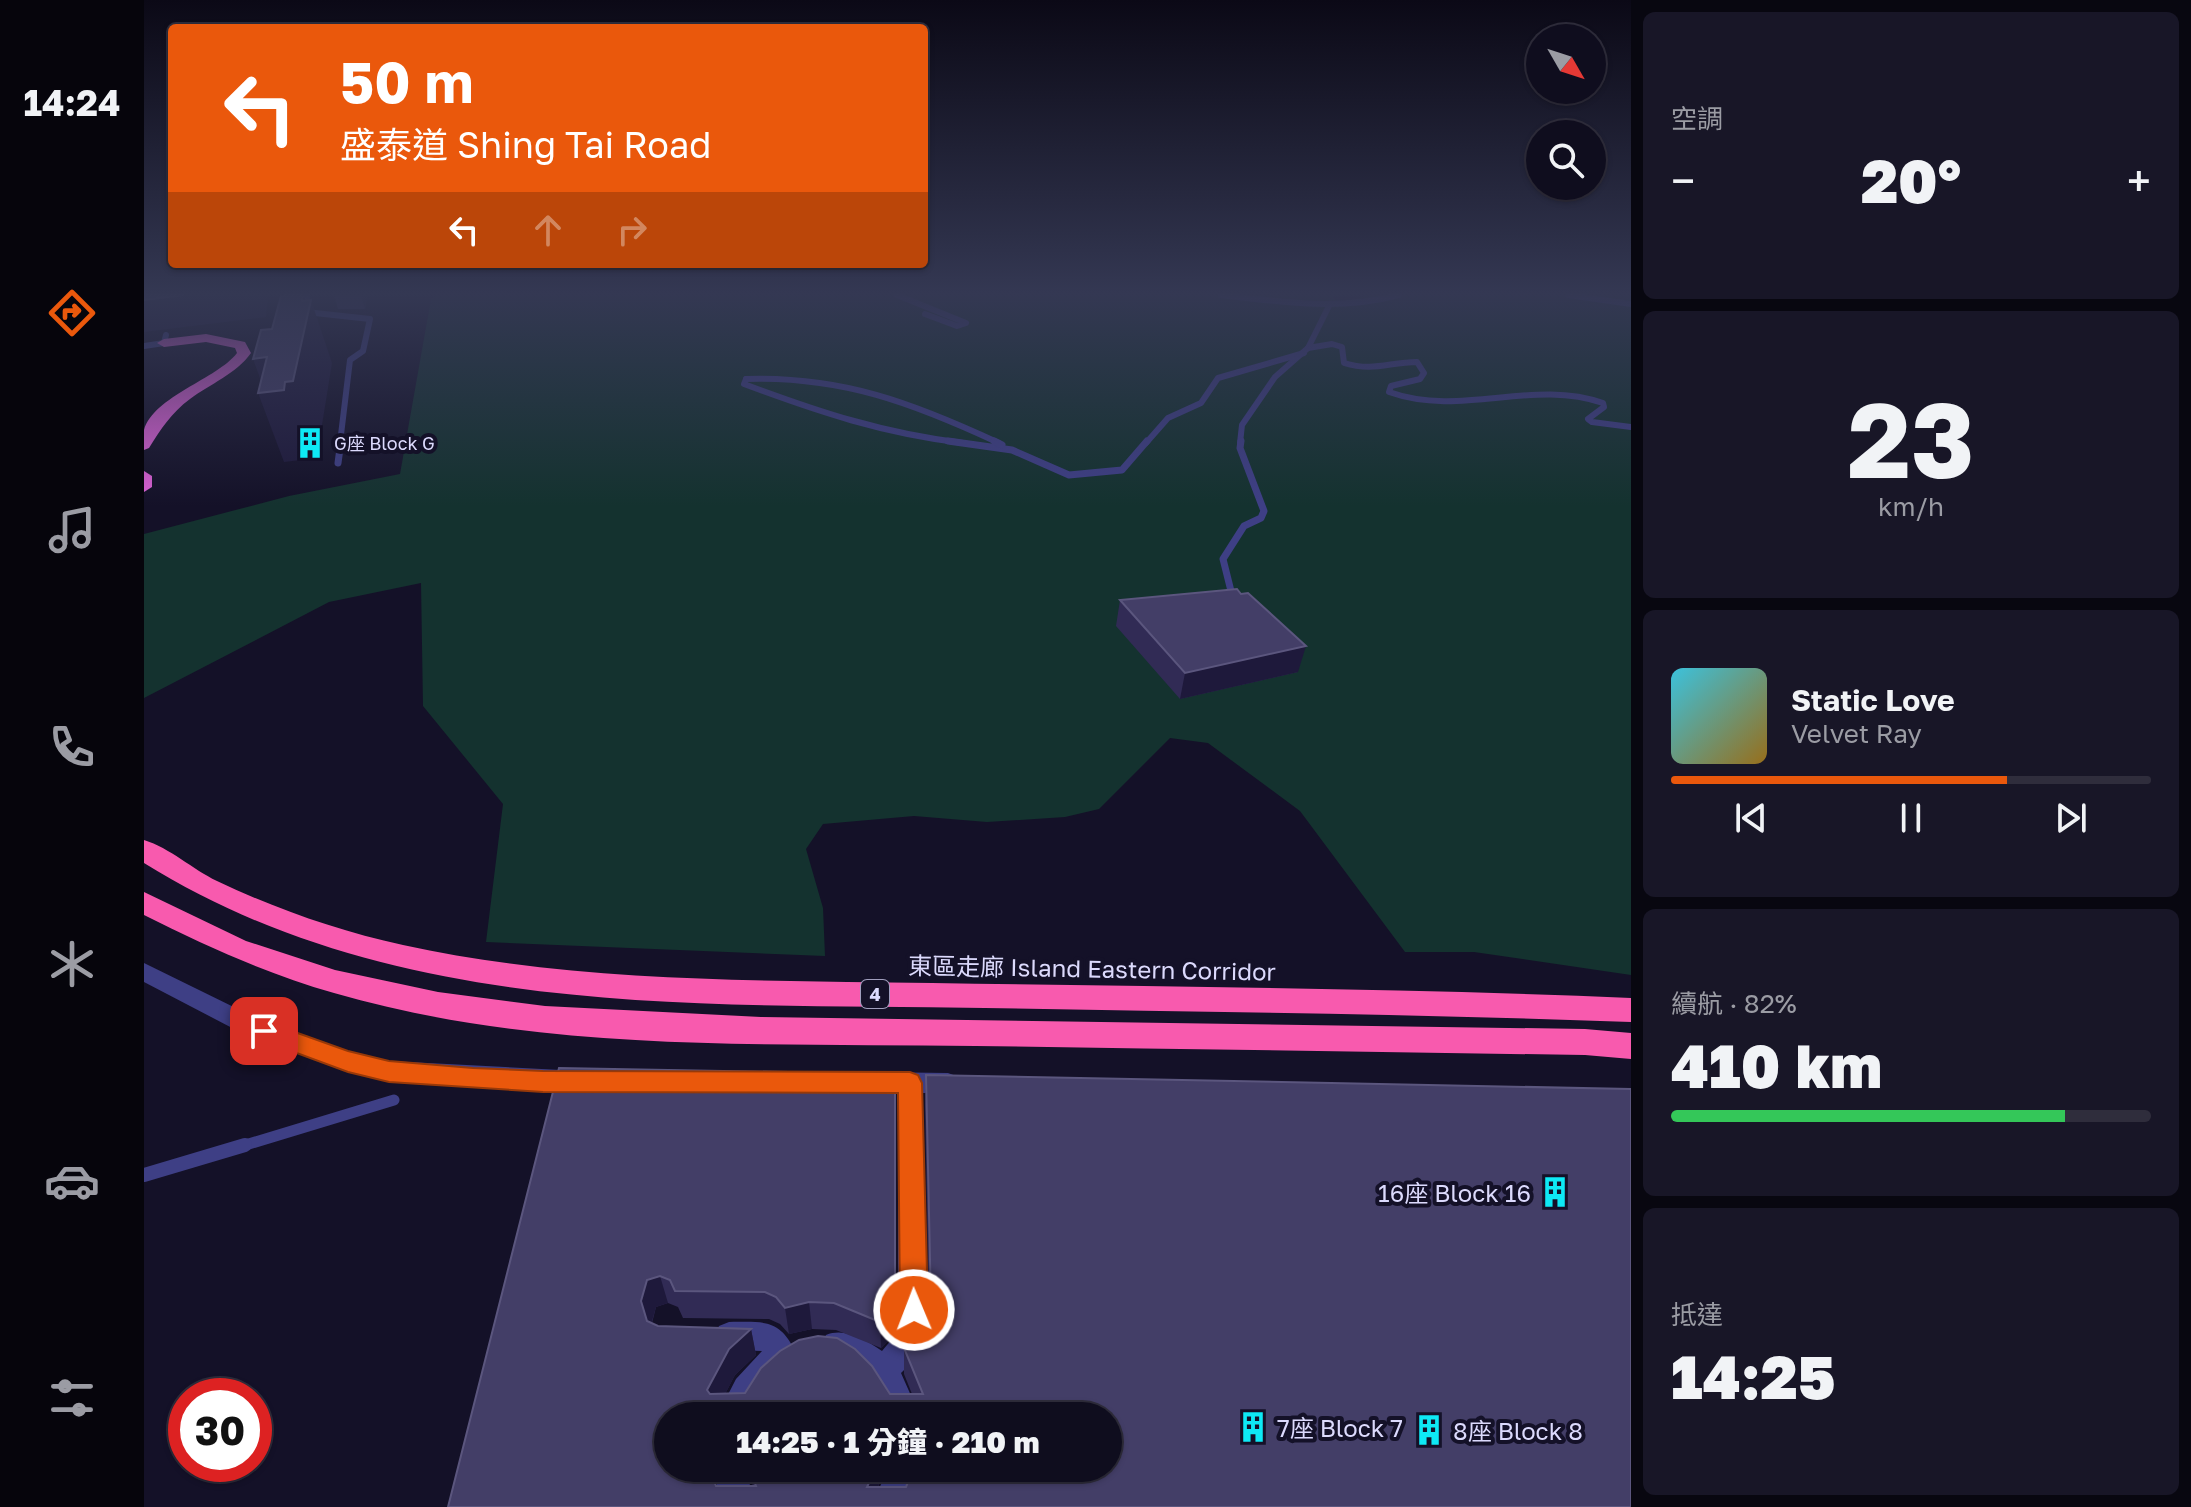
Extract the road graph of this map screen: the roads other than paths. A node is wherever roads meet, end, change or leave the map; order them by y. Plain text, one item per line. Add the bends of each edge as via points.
1 (232, 365) edge
2 (349, 365) edge
3 (1259, 365) edge
4 (1289, 365) edge
5 (1352, 365) edge
6 (1394, 365) edge
7 (1419, 365) edge
8 (1631, 427) edge
9 (144, 445) edge
10 (1012, 450) junction
11 (338, 463) dead end
12 (144, 476) edge
13 (144, 487) edge
14 (1237, 614) edge
15 (144, 850) edge
16 (144, 903) edge
17 (144, 972) edge
18 (1631, 1010) edge
19 (1631, 1046) edge
20 (605, 1082) edge
21 (853, 1082) edge
22 (910, 1083) junction
23 (973, 1083) edge
24 (394, 1100) dead end
25 (144, 1175) edge
26 (696, 1335) edge
27 (782, 1354) junction
28 (883, 1370) junction
29 (737, 1402) edge
30 (901, 1402) edge
31 (731, 1482) edge
32 (900, 1482) edge
33 (743, 1507) edge
34 (886, 1507) edge

1 - 9 highway via 164,414
2 - 11 lane
3 - 10 lane via 1218,378 1201,403 1168,418 1122,470 1069,475
4 - 14 lane via 1242,425 1240,448 1264,511 1244,526 1223,559
5 - 6 lane
7 - 8 lane via 1424,373 1420,379 1391,386 1389,392 1415,400 1469,403 1587,396 1604,407 1588,419 1592,422
10 - 10 lane via 907,436 835,418 744,384 746,379 773,377 863,387 926,409
12 - 13 highway
15 - 18 highway, 東區走廊 Island Eastern Corridor / 4 via 242,903 328,936 429,962 557,982 680,991
16 - 19 highway, 4 via 224,943 293,968 393,996 516,1017 695,1028
17 - 20 street via 244,1023 348,1062 473,1078
21 - 22 street
22 - 23 street
22 - 28 street via 912,1332 905,1349
24 - 25 lane
26 - 27 street via 768,1336
27 - 28 street via 801,1346 844,1346
27 - 29 street via 759,1370
28 - 30 street
31 - 33 street
32 - 34 street

